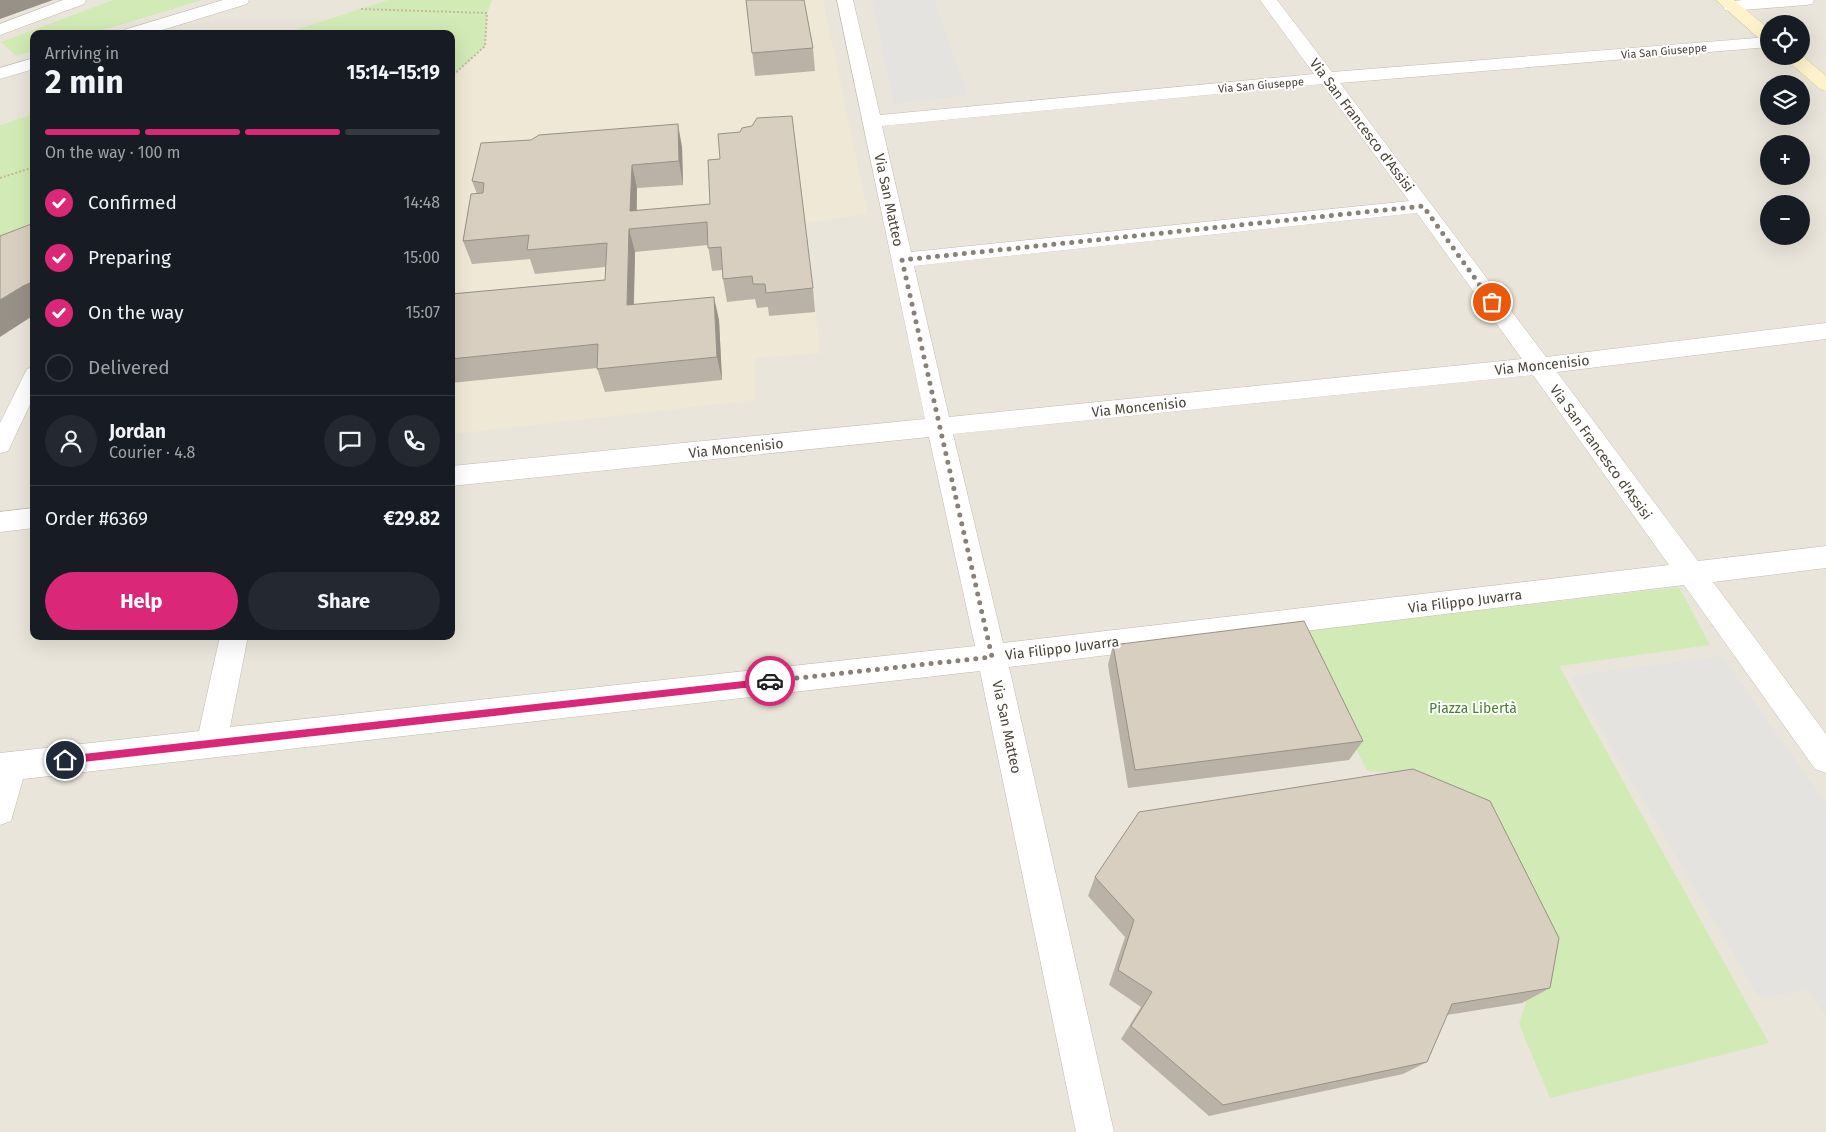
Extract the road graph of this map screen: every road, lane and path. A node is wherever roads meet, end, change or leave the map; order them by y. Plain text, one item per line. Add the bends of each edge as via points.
1 (78, 0) edge
2 (241, 0) edge
3 (845, 0) edge
4 (1268, 0) edge
5 (1806, 0) edge
6 (1727, 3) edge
7 (361, 9) dead end
8 (0, 30) edge
9 (143, 30) edge
10 (1760, 30) edge
11 (1760, 43) edge
12 (30, 64) edge
13 (1802, 65) edge
14 (455, 72) edge
15 (0, 74) edge
16 (1328, 78) junction
17 (1826, 85) edge
18 (872, 121) junction
19 (30, 169) edge
20 (0, 178) edge
21 (1423, 206) junction
22 (902, 260) junction
23 (1826, 331) edge
24 (1539, 366) junction
25 (30, 382) edge
26 (938, 427) junction
27 (0, 445) edge
28 (455, 476) edge
29 (30, 518) edge
30 (0, 522) edge
31 (1826, 558) edge
32 (1691, 574) junction
33 (233, 640) edge
34 (992, 657) junction
35 (212, 743) junction
36 (1826, 760) edge
37 (5, 767) edge
38 (0, 810) edge
39 (1095, 1132) edge

1 - 8 street
2 - 9 street
3 - 18 street, Via San Matteo
4 - 16 street, Via San Francesco d'Assisi
5 - 6 street
6 - 10 main road
7 - 14 path via 487,13 485,46
11 - 16 street, Via San Giuseppe
12 - 15 street
13 - 17 main road
16 - 18 street, Via San Giuseppe
16 - 21 street, Via San Francesco d'Assisi
18 - 22 street, Via San Matteo
19 - 20 path
21 - 22 street
21 - 24 street, Via San Francesco d'Assisi
22 - 26 street, Via San Matteo
23 - 24 street, Via Moncenisio
24 - 26 street, Via Moncenisio
24 - 32 street, Via San Francesco d'Assisi
25 - 27 lane
26 - 28 street, Via Moncenisio
26 - 34 street, Via San Matteo
29 - 30 street
31 - 32 street, Via Filippo Juvarra
32 - 34 street, Via Filippo Juvarra
32 - 36 street, Via San Francesco d'Assisi
33 - 35 street
34 - 35 street, Via Filippo Juvarra
34 - 39 street, Via San Matteo
35 - 37 street, Via Filippo Juvarra
37 - 38 street

